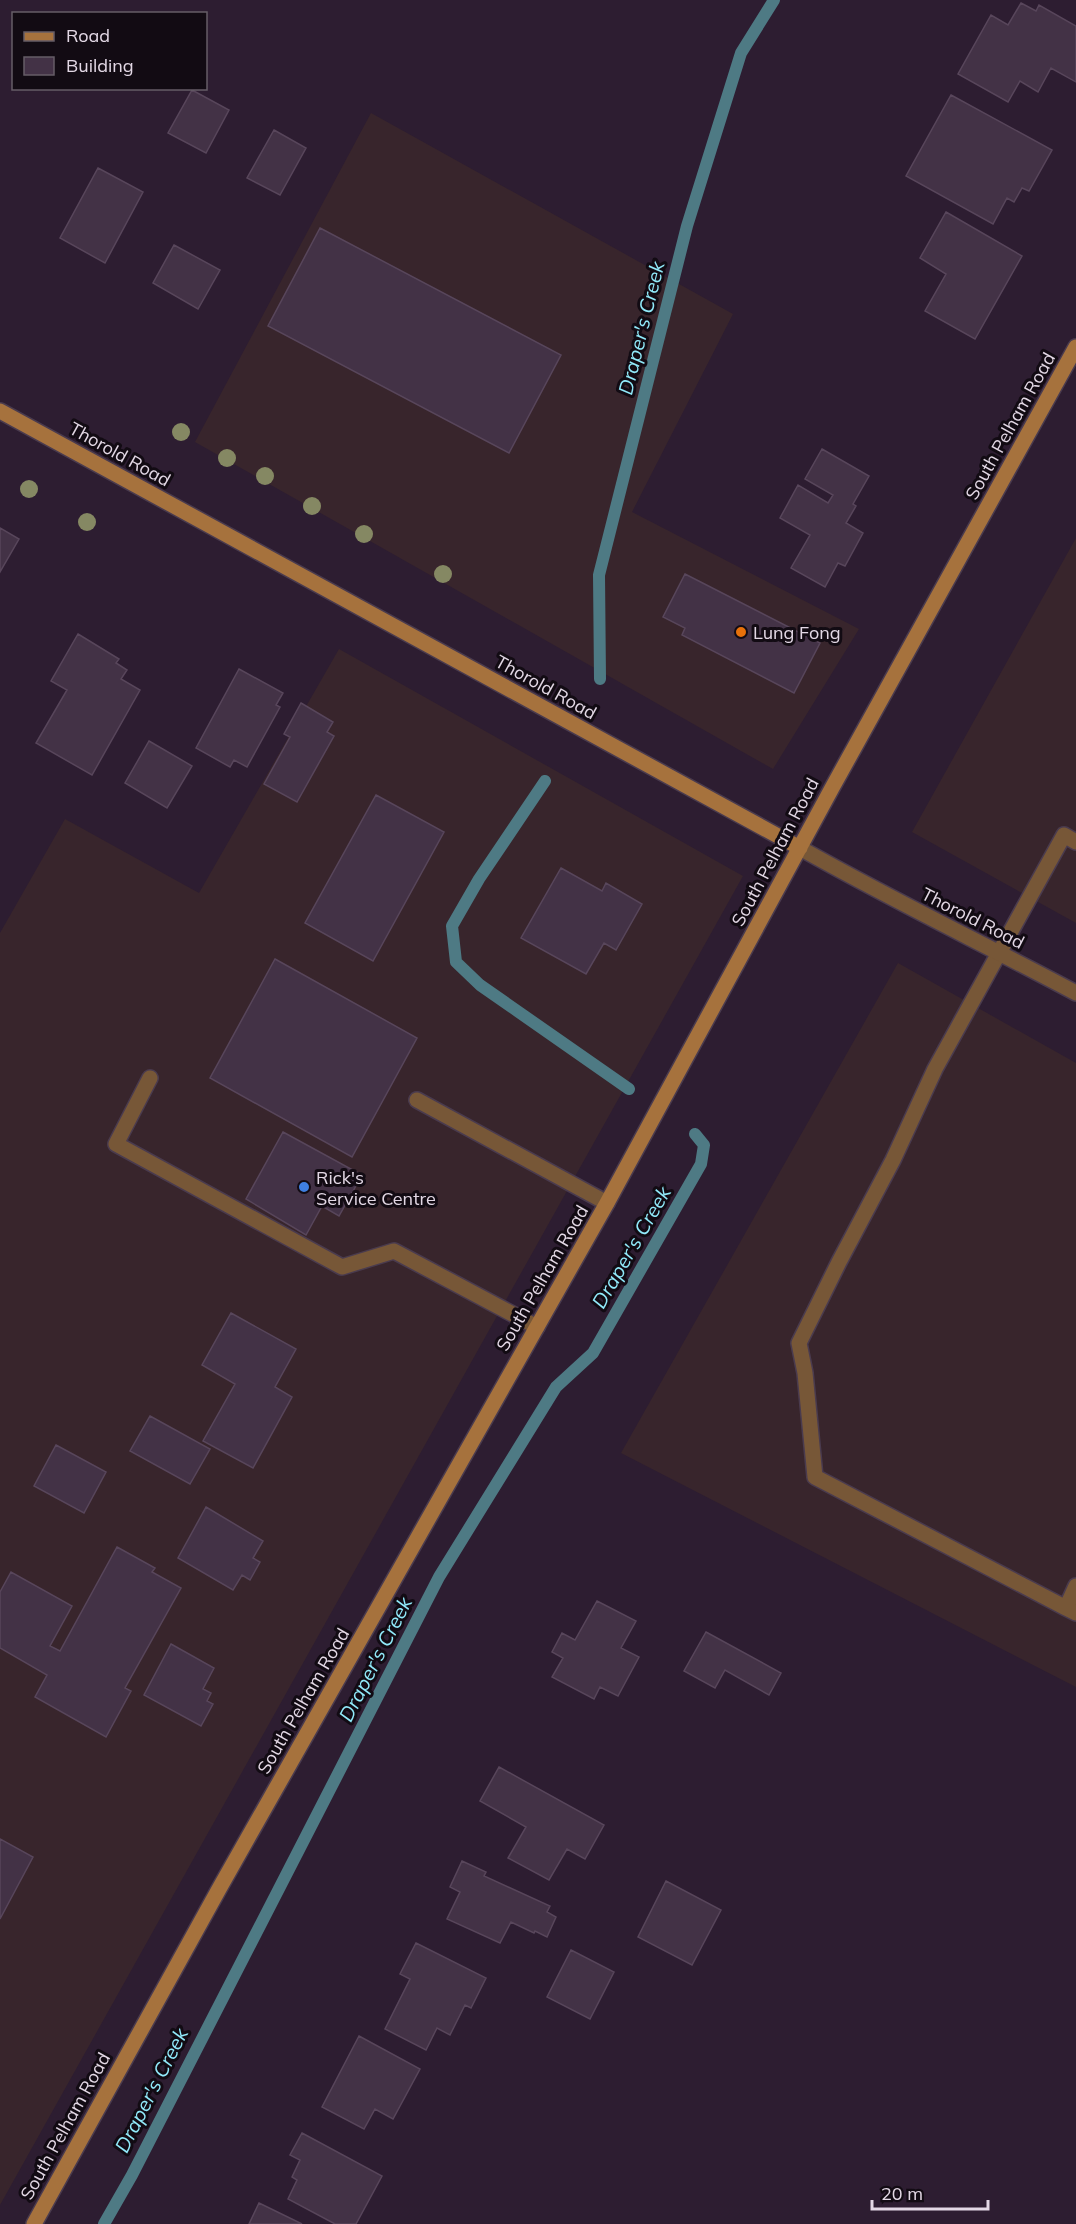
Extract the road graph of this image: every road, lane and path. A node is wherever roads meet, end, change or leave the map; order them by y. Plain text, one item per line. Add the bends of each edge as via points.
1 (1076, 347) edge
2 (0, 411) edge
3 (1076, 842) edge
4 (800, 848) junction
5 (999, 952) junction
6 (1076, 993) edge
7 (150, 1078) dead end
8 (417, 1100) dead end
9 (607, 1203) junction
10 (537, 1327) junction
11 (1076, 1586) edge
12 (1071, 1611) edge
13 (34, 2224) edge

1 - 4 main road, South Pelham Road
2 - 4 main road, Thorold Road
3 - 5 street via 1064,835
4 - 5 street, Thorold Road
4 - 9 main road, South Pelham Road
5 - 6 street, Thorold Road
5 - 12 street via 935,1069 799,1343 815,1477
7 - 10 street via 116,1144 342,1266 394,1251
8 - 9 street
9 - 10 main road, South Pelham Road
10 - 13 main road, South Pelham Road
11 - 12 street

